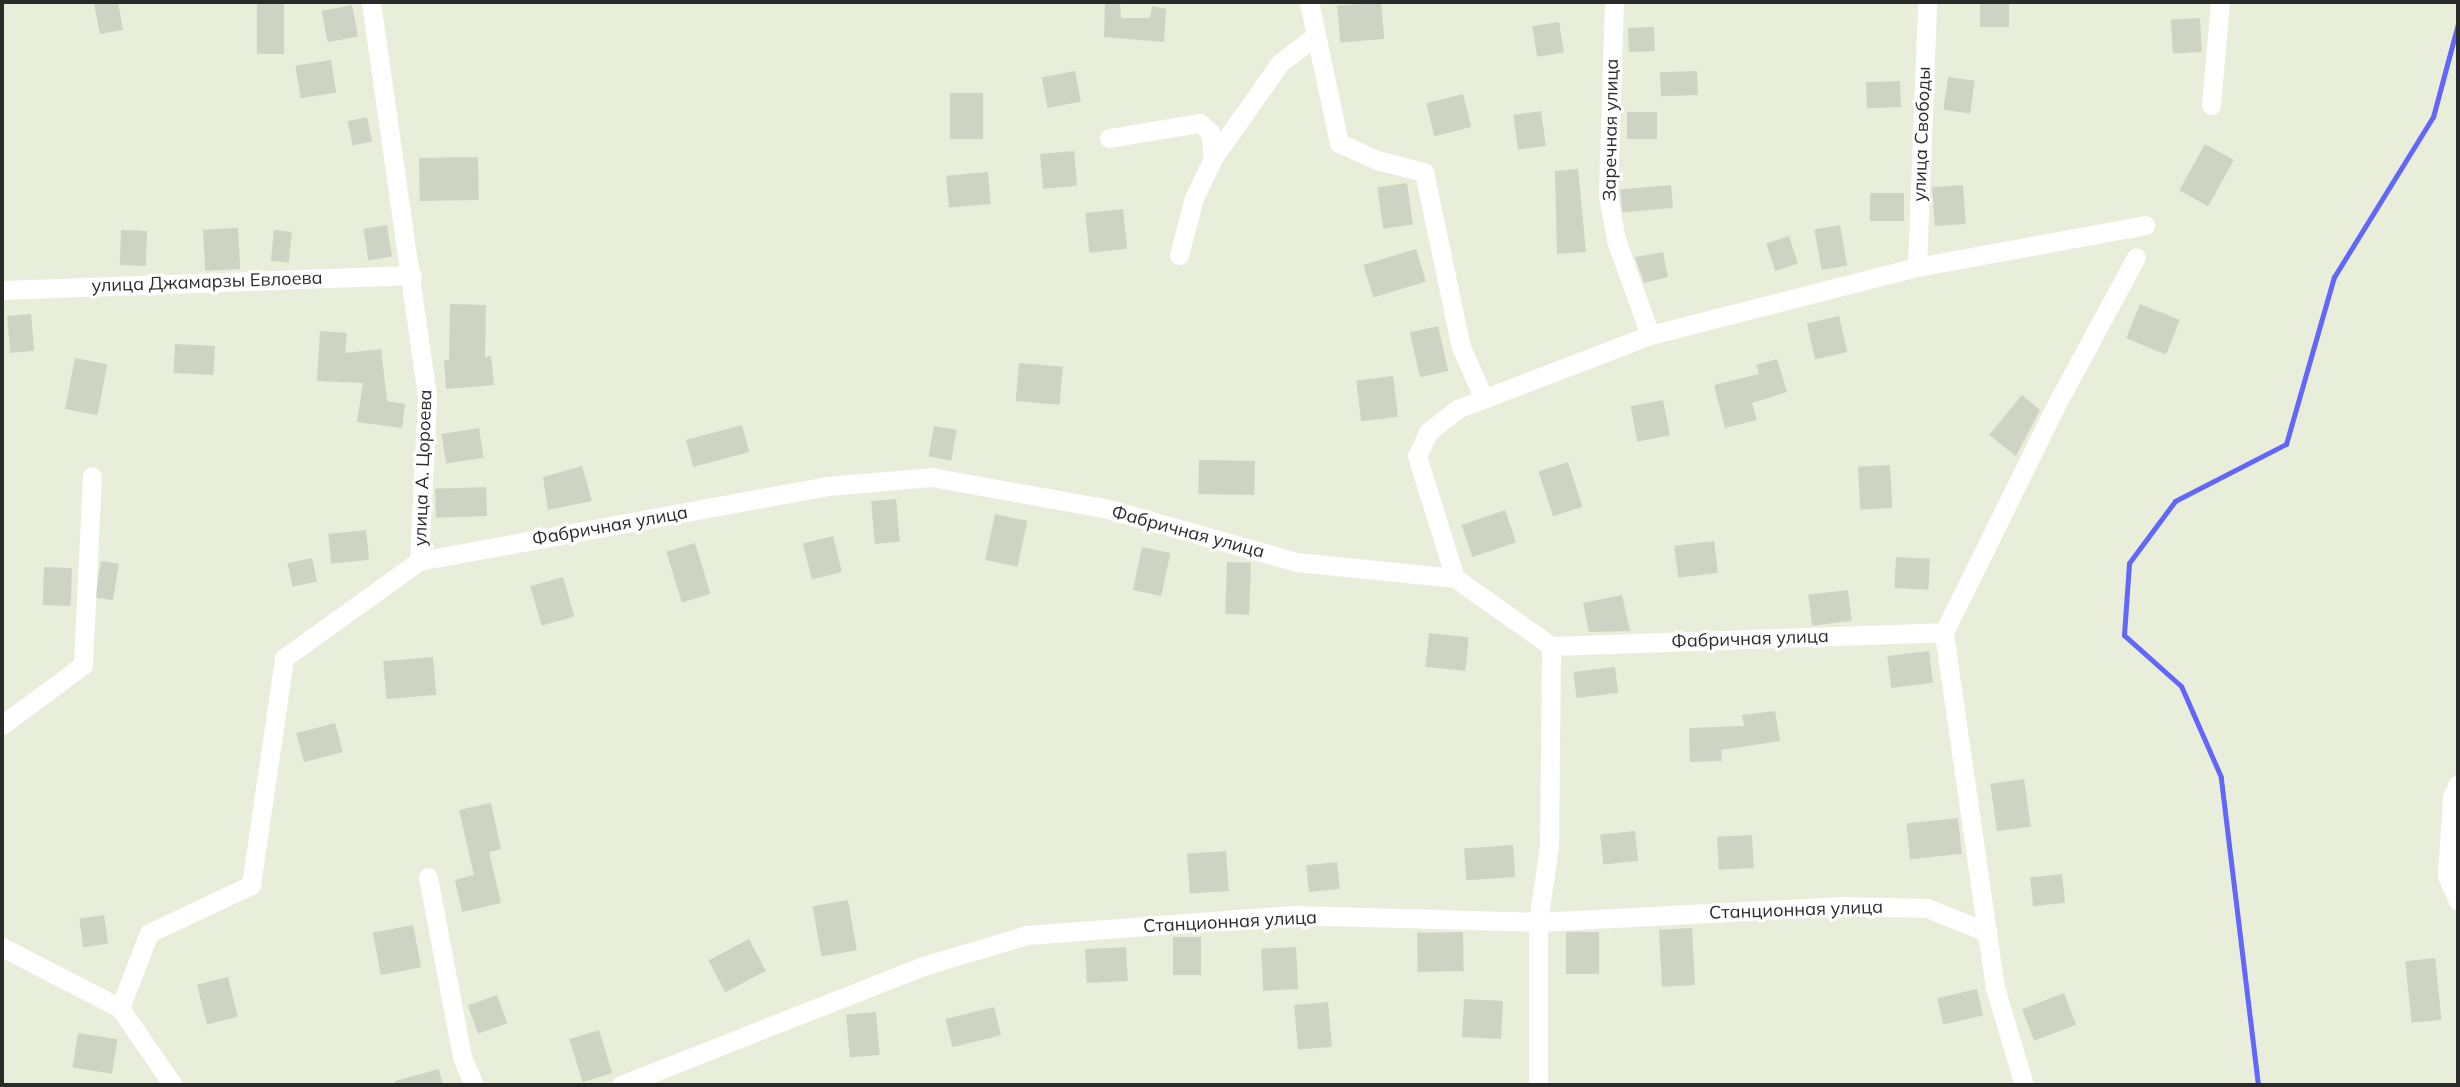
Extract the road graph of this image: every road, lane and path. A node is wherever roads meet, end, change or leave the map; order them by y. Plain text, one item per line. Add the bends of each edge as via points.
1 (371, 2) edge
2 (1310, 2) edge
3 (1614, 2) edge
4 (1927, 2) edge
5 (2220, 2) edge
6 (1315, 36) junction
7 (2211, 105) dead end
8 (1109, 138) dead end
9 (1213, 158) junction
10 (2145, 225) dead end
11 (1179, 255) dead end
12 (2136, 257) dead end
13 (1917, 267) junction
14 (412, 275) junction
15 (2, 290) edge
16 (1650, 335) junction
17 (1483, 397) junction
18 (92, 476) dead end
19 (419, 561) junction
20 (1455, 578) junction
21 (1944, 632) junction
22 (1551, 646) junction
23 (2, 725) edge
24 (2458, 784) edge
25 (428, 877) dead end
26 (2458, 901) edge
27 (1538, 922) junction
28 (1987, 932) junction
29 (2, 947) edge
30 (120, 1008) junction
31 (173, 1085) edge
32 (474, 1085) edge
33 (621, 1085) edge
34 (1538, 1085) edge
35 (2024, 1085) edge

1 - 14 street, улица А. Цороева
2 - 6 street
3 - 16 street, Заречная улица via 1608,195 1616,240
4 - 13 street, улица Свободы
5 - 7 street
6 - 9 street via 1280,63
6 - 17 street via 1339,143 1377,160 1424,172 1461,347
8 - 9 street via 1200,123 1210,132
9 - 11 street via 1194,198
10 - 13 street
12 - 21 street via 2054,407
13 - 16 street
14 - 15 street, улица Джамарзы Евлоева
14 - 19 street, улица А. Цороева via 427,396
16 - 17 street
17 - 20 street via 1437,422 1418,452 1419,469
18 - 23 street via 83,664
19 - 20 street, Фабричная улица via 827,486 930,477 1108,509 1297,562
19 - 30 street, улица А. Цороева via 284,659 251,885 149,933
20 - 22 street, Фабричная улица
21 - 22 street, Фабричная улица
21 - 28 street
22 - 27 street via 1549,846
24 - 26 street via 2452,797 2447,876
25 - 32 street via 462,1057
27 - 28 street, Станционная улица via 1840,906 1927,908
27 - 33 street, Станционная улица via 1294,915 1027,935 923,966
27 - 34 street
28 - 35 street via 1995,988
29 - 30 street
30 - 31 street

